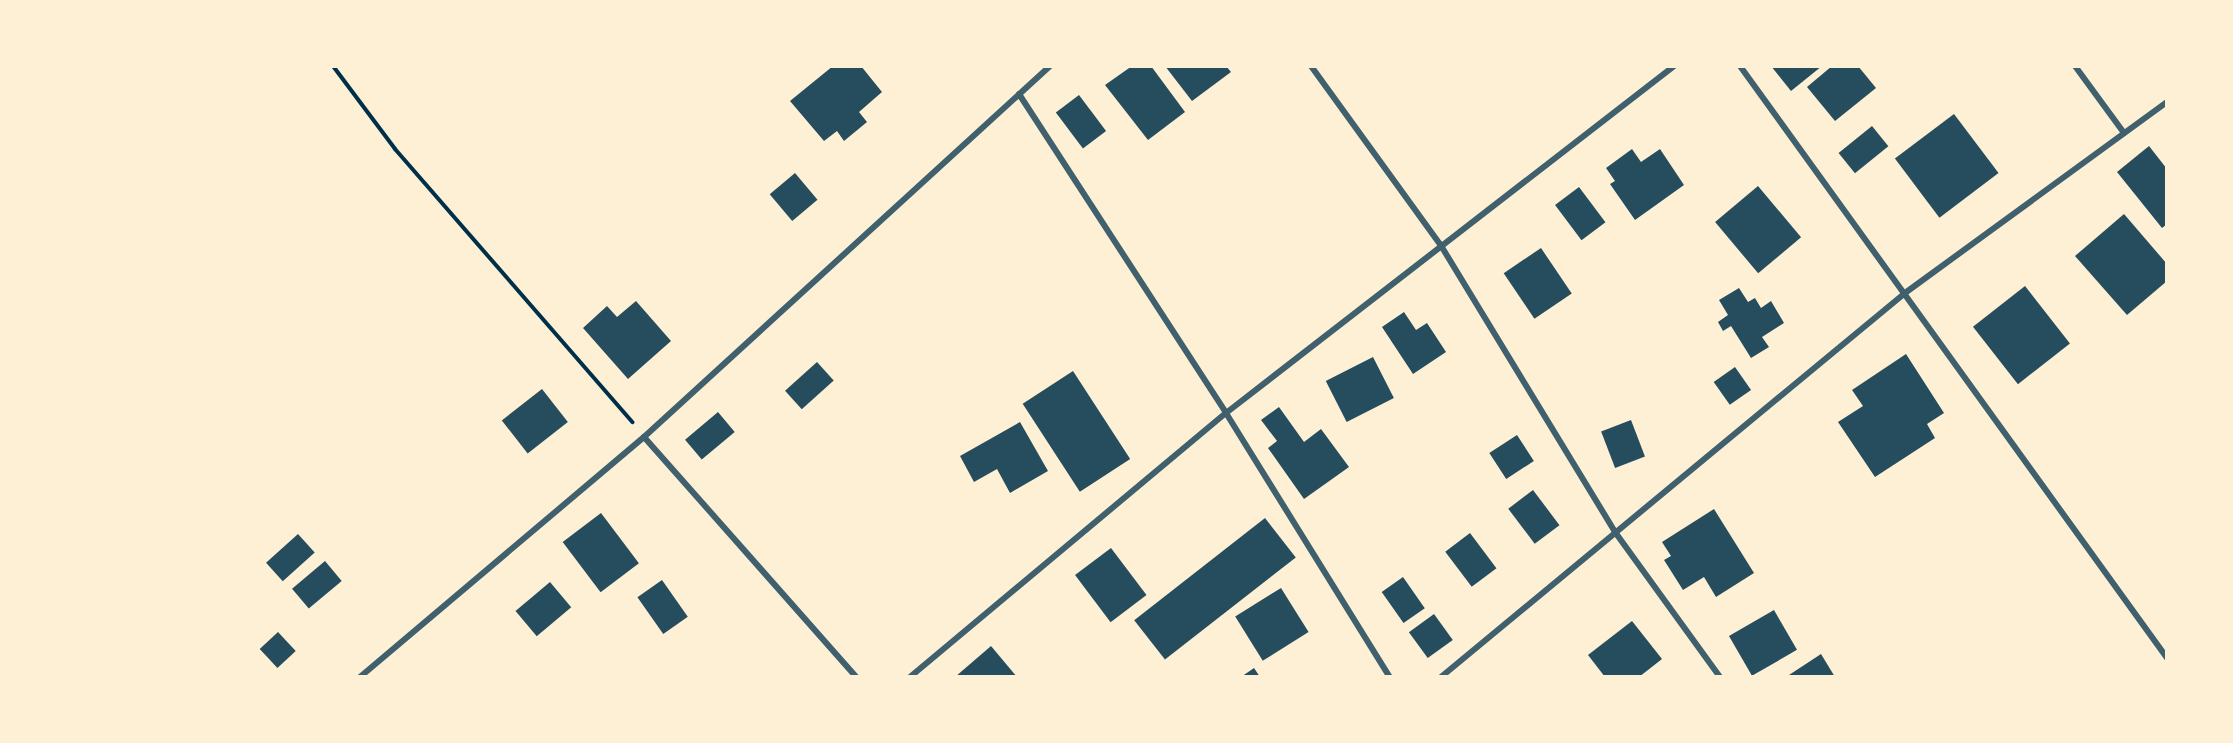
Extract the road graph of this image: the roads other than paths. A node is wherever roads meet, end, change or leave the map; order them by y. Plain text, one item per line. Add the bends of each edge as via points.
1 (1050, 66) edge
2 (1311, 66) edge
3 (1674, 66) edge
4 (1740, 66) edge
5 (2075, 66) edge
6 (1019, 94) junction
7 (2167, 102) edge
8 (2124, 133) junction
9 (1440, 244) junction
10 (1905, 293) junction
11 (1227, 413) junction
12 (644, 436) junction
13 (1615, 532) junction
14 (2167, 658) edge
15 (360, 677) edge
16 (856, 677) edge
17 (910, 677) edge
18 (1390, 677) edge
19 (1441, 677) edge
20 (1720, 677) edge

1 - 6 street
2 - 9 street
3 - 9 street
4 - 10 street
5 - 8 street
6 - 11 street
6 - 12 street
7 - 8 street
8 - 10 street
9 - 11 street
9 - 13 street
10 - 13 street
10 - 14 street
11 - 17 street
11 - 18 street
12 - 15 street
12 - 16 street
13 - 19 street
13 - 20 street

